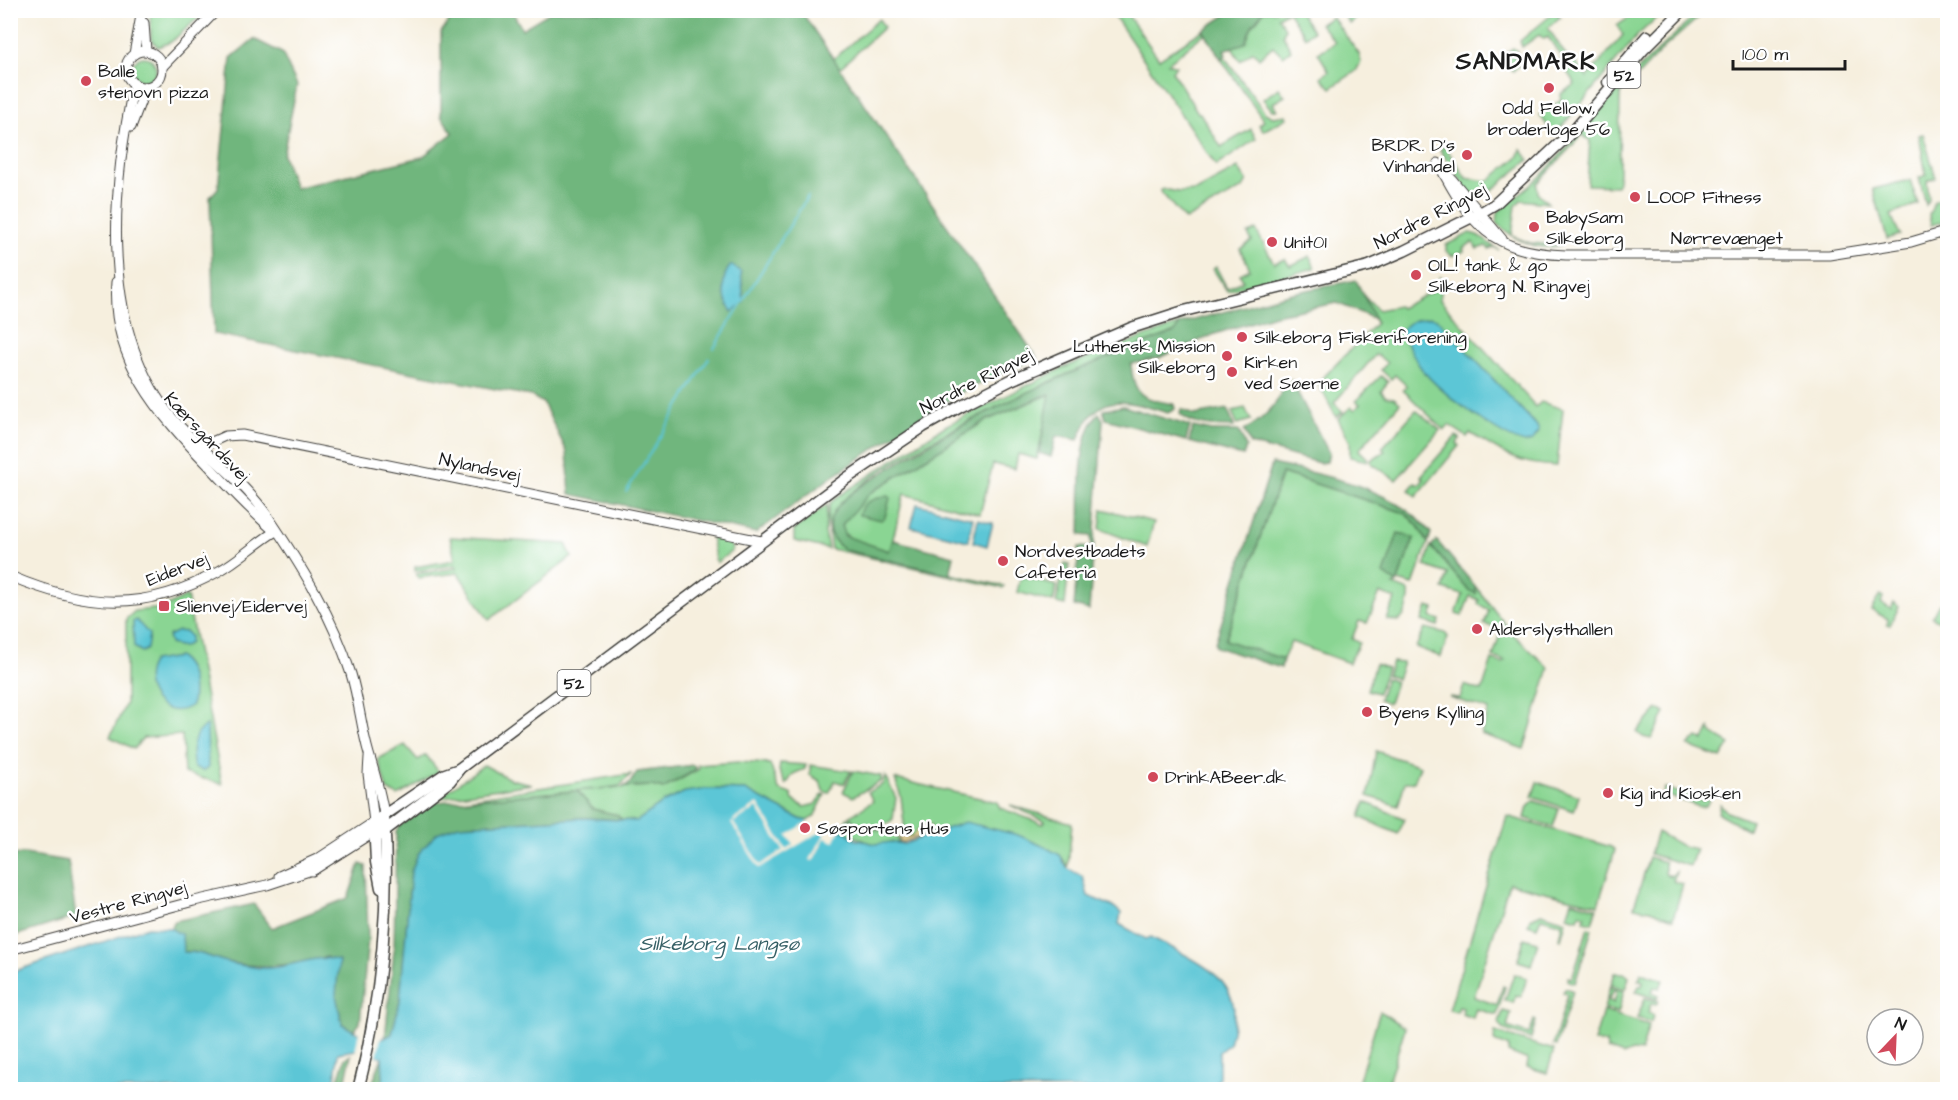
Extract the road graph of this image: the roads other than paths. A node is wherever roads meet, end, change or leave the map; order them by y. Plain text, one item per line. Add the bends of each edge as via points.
1 (142, 10) edge
2 (217, 10) edge
3 (1672, 10) edge
4 (1683, 10) edge
5 (187, 42) junction
6 (146, 51) junction
7 (134, 54) junction
8 (156, 56) junction
9 (162, 67) junction
10 (134, 84) junction
11 (146, 87) junction
12 (1564, 139) junction
13 (124, 146) junction
14 (1476, 215) junction
15 (1947, 231) edge
16 (196, 448) junction
17 (276, 531) junction
18 (761, 541) junction
19 (10, 576) edge
20 (460, 768) junction
21 (380, 826) junction
22 (254, 886) junction
23 (10, 950) edge
24 (358, 1089) edge

1 - 6 street
1 - 7 street
2 - 5 street
3 - 12 main road, Nordre Ringvej / 52
4 - 12 main road, Nordre Ringvej / 52
5 - 8 street
5 - 9 street
6 - 7 street
6 - 8 street
7 - 10 street via 126,69
8 - 9 street
9 - 11 street via 158,80
10 - 11 street
10 - 13 street, Kærsgårdsvej
11 - 13 street, Kærsgårdsvej
12 - 14 main road, Nordre Ringvej / 52 via 1495,204
13 - 16 street, Kærsgårdsvej via 118,249 122,300 135,353 156,395
14 - 14 street via 1438,163 1458,202
14 - 15 street, Nørrevænget via 1481,229 1506,244 1543,254 1829,255 1911,242
14 - 18 main road, Nordre Ringvej / 52 via 1369,266 1184,311 1131,328 1011,380 888,449
16 - 17 street, Kærsgårdsvej via 245,491
16 - 18 street, Nylandsvej via 225,436 242,435
17 - 19 street, Eidervej via 204,579 141,600 70,598
17 - 21 street, Kærsgårdsvej via 302,569 338,639 376,772
18 - 20 main road, Nordre Ringvej / 52
20 - 21 main road, Nordre Ringvej / 52 via 445,774
20 - 21 main road, Nordre Ringvej / 52 via 450,781
21 - 22 street, Vestre Ringvej
21 - 22 street, Vestre Ringvej via 312,871
21 - 24 main road via 376,862 384,900 380,974
22 - 23 street, Vestre Ringvej

